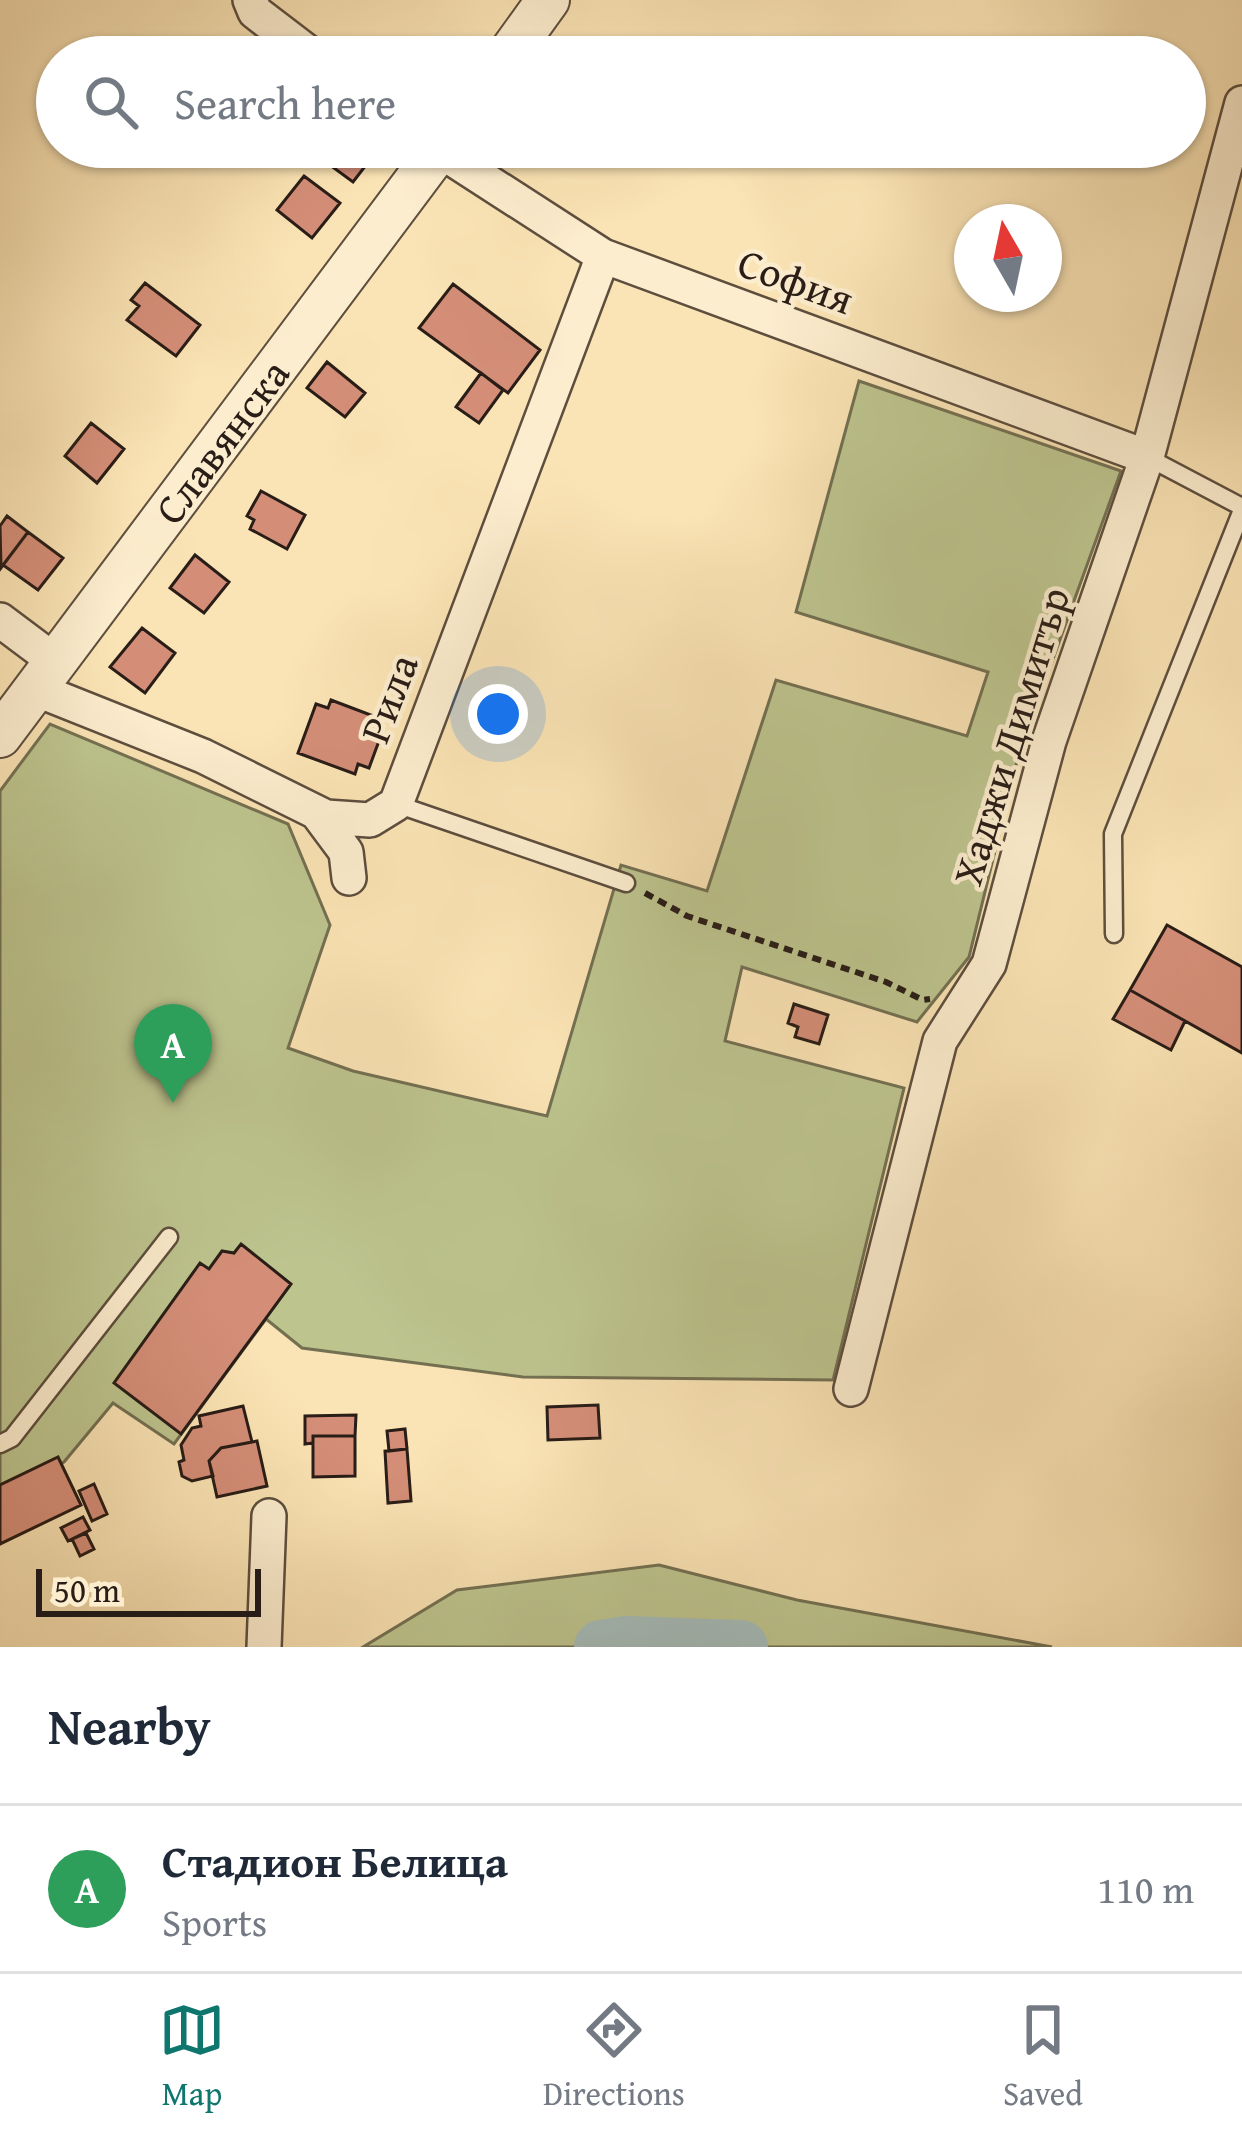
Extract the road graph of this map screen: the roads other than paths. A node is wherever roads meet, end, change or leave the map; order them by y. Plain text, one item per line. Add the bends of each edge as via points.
1 (250, 0) edge
2 (548, 0) edge
3 (286, 36) edge
4 (522, 36) edge
5 (1242, 103) edge
6 (423, 168) edge
7 (469, 168) edge
8 (603, 256) junction
9 (1147, 457) junction
10 (1242, 509) edge
11 (0, 620) edge
12 (45, 676) junction
13 (0, 736) edge
14 (396, 804) junction
15 (317, 813) junction
16 (349, 878) dead end
17 (626, 883) road end
18 (1114, 934) dead end
19 (169, 1237) dead end
20 (851, 1389) dead end
21 (0, 1444) edge
22 (269, 1516) dead end
23 (264, 1647) edge

1 - 3 street
2 - 4 street
5 - 9 street, Хаджи Димитър
6 - 12 street, Славянска
7 - 8 street, София
8 - 9 street, София
8 - 14 street, Рила
9 - 10 lane
9 - 20 street, Хаджи Димитър via 1049,741 989,964 940,1041
10 - 18 lane via 1113,834
11 - 12 street, Рила
12 - 13 street, Славянска
12 - 15 street, Рила
14 - 15 street, Рила via 370,820
14 - 17 lane
15 - 16 street via 346,852
19 - 21 lane
22 - 23 street

